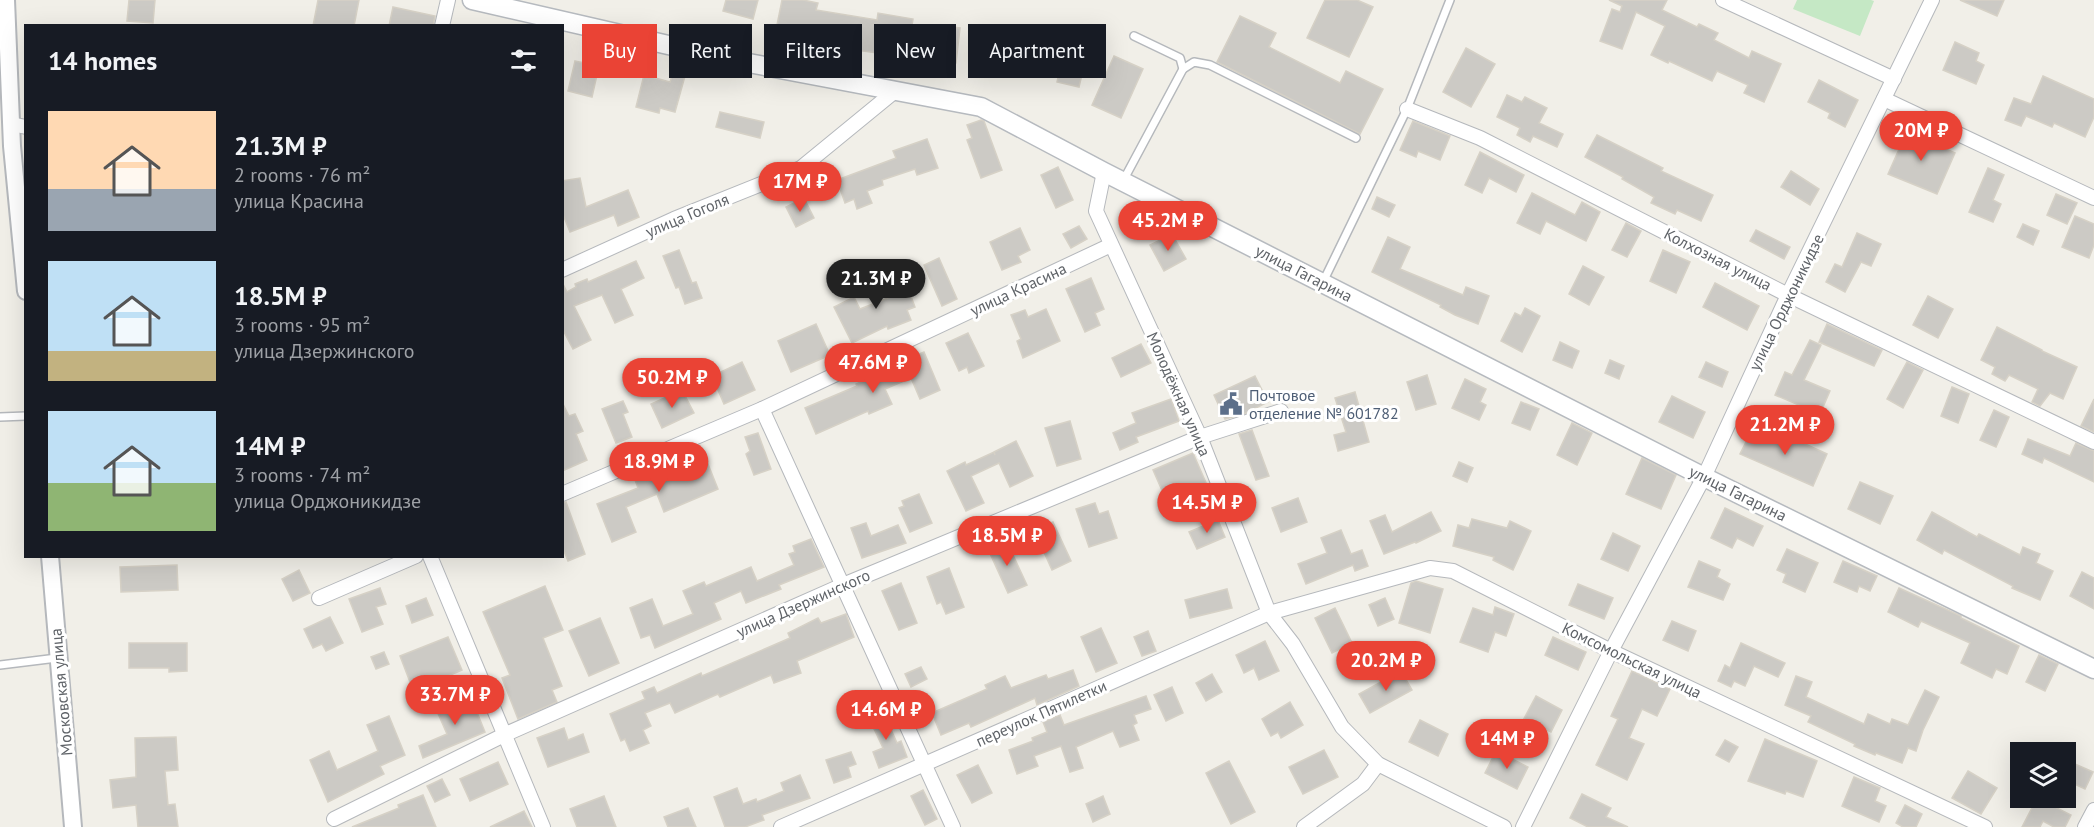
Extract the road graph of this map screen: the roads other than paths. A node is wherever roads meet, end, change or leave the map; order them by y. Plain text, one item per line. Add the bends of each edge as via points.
1 (6, 0) edge
2 (448, 0) edge
3 (472, 0) edge
4 (1450, 0) edge
5 (1723, 0) edge
6 (1932, 0) edge
7 (442, 24) edge
8 (1134, 36) dead end
9 (1183, 69) junction
10 (1894, 79) junction
11 (895, 91) junction
12 (1884, 99) junction
13 (1407, 108) junction
14 (18, 125) edge
15 (1356, 138) dead end
16 (6, 147) edge
17 (1104, 172) junction
18 (1123, 181) junction
19 (2094, 198) edge
20 (1111, 245) junction
21 (564, 269) edge
22 (24, 277) edge
23 (1323, 282) junction
24 (1788, 295) junction
25 (762, 409) junction
26 (1281, 411) dead end
27 (24, 416) edge
28 (0, 417) edge
29 (1200, 437) junction
30 (2094, 442) edge
31 (1704, 477) junction
32 (564, 493) edge
33 (50, 558) edge
34 (411, 558) edge
35 (431, 558) edge
36 (843, 585) junction
37 (319, 597) dead end
38 (1269, 613) junction
39 (1611, 651) junction
40 (58, 658) junction
41 (0, 665) edge
42 (2094, 669) edge
43 (506, 734) junction
44 (923, 764) junction
45 (1378, 764) junction
46 (2094, 810) edge
47 (334, 819) dead end
48 (73, 827) edge
49 (543, 827) edge
50 (781, 827) edge
51 (953, 827) edge
52 (1304, 827) edge
53 (1504, 827) edge
54 (1523, 827) edge
55 (1985, 827) edge
56 (2085, 827) edge

1 - 14 street
2 - 7 street
3 - 11 main road, улица Гагарина via 738,61
4 - 13 lane
5 - 10 street
6 - 10 street, улица Орджоникидзе
8 - 9 lane via 1180,58
9 - 15 lane via 1194,62 1210,65
9 - 18 lane
10 - 12 street, улица Орджоникидзе
11 - 17 main road, улица Гагарина via 981,107
11 - 21 street, улица Гоголя via 801,168
12 - 19 street
12 - 24 street, улица Орджоникидзе
13 - 23 lane
13 - 24 street, Колхозная улица via 1480,138
14 - 16 street
16 - 22 street
17 - 18 main road, улица Гагарина
17 - 20 street, Молодёжная улица via 1096,211
18 - 23 main road, улица Гагарина
20 - 25 street, улица Красина
20 - 29 street, Молодёжная улица
23 - 31 main road, улица Гагарина
24 - 30 street, Колхозная улица
24 - 31 street, улица Орджоникидзе
25 - 32 street, улица Красина
25 - 36 street
26 - 29 street, улица Дзержинского
27 - 28 lane
29 - 36 street, улица Дзержинского
29 - 38 street, Молодёжная улица
31 - 39 street, улица Орджоникидзе
31 - 42 main road, улица Гагарина
33 - 40 street, Московская улица
34 - 37 street
35 - 43 street
36 - 43 street, улица Дзержинского
36 - 44 street
38 - 39 street, Комсомольская улица via 1430,568 1453,571
38 - 44 street, переулок Пятилетки
38 - 45 street, Молодёжная улица via 1293,644 1342,727
39 - 54 street, улица Орджоникидзе
39 - 55 street, Комсомольская улица
40 - 41 lane
40 - 48 street, Московская улица
43 - 47 street, улица Дзержинского
43 - 49 street
44 - 50 street, переулок Пятилетки
44 - 51 street
45 - 52 street via 1363,784
45 - 53 street, Молодёжная улица
46 - 56 street

